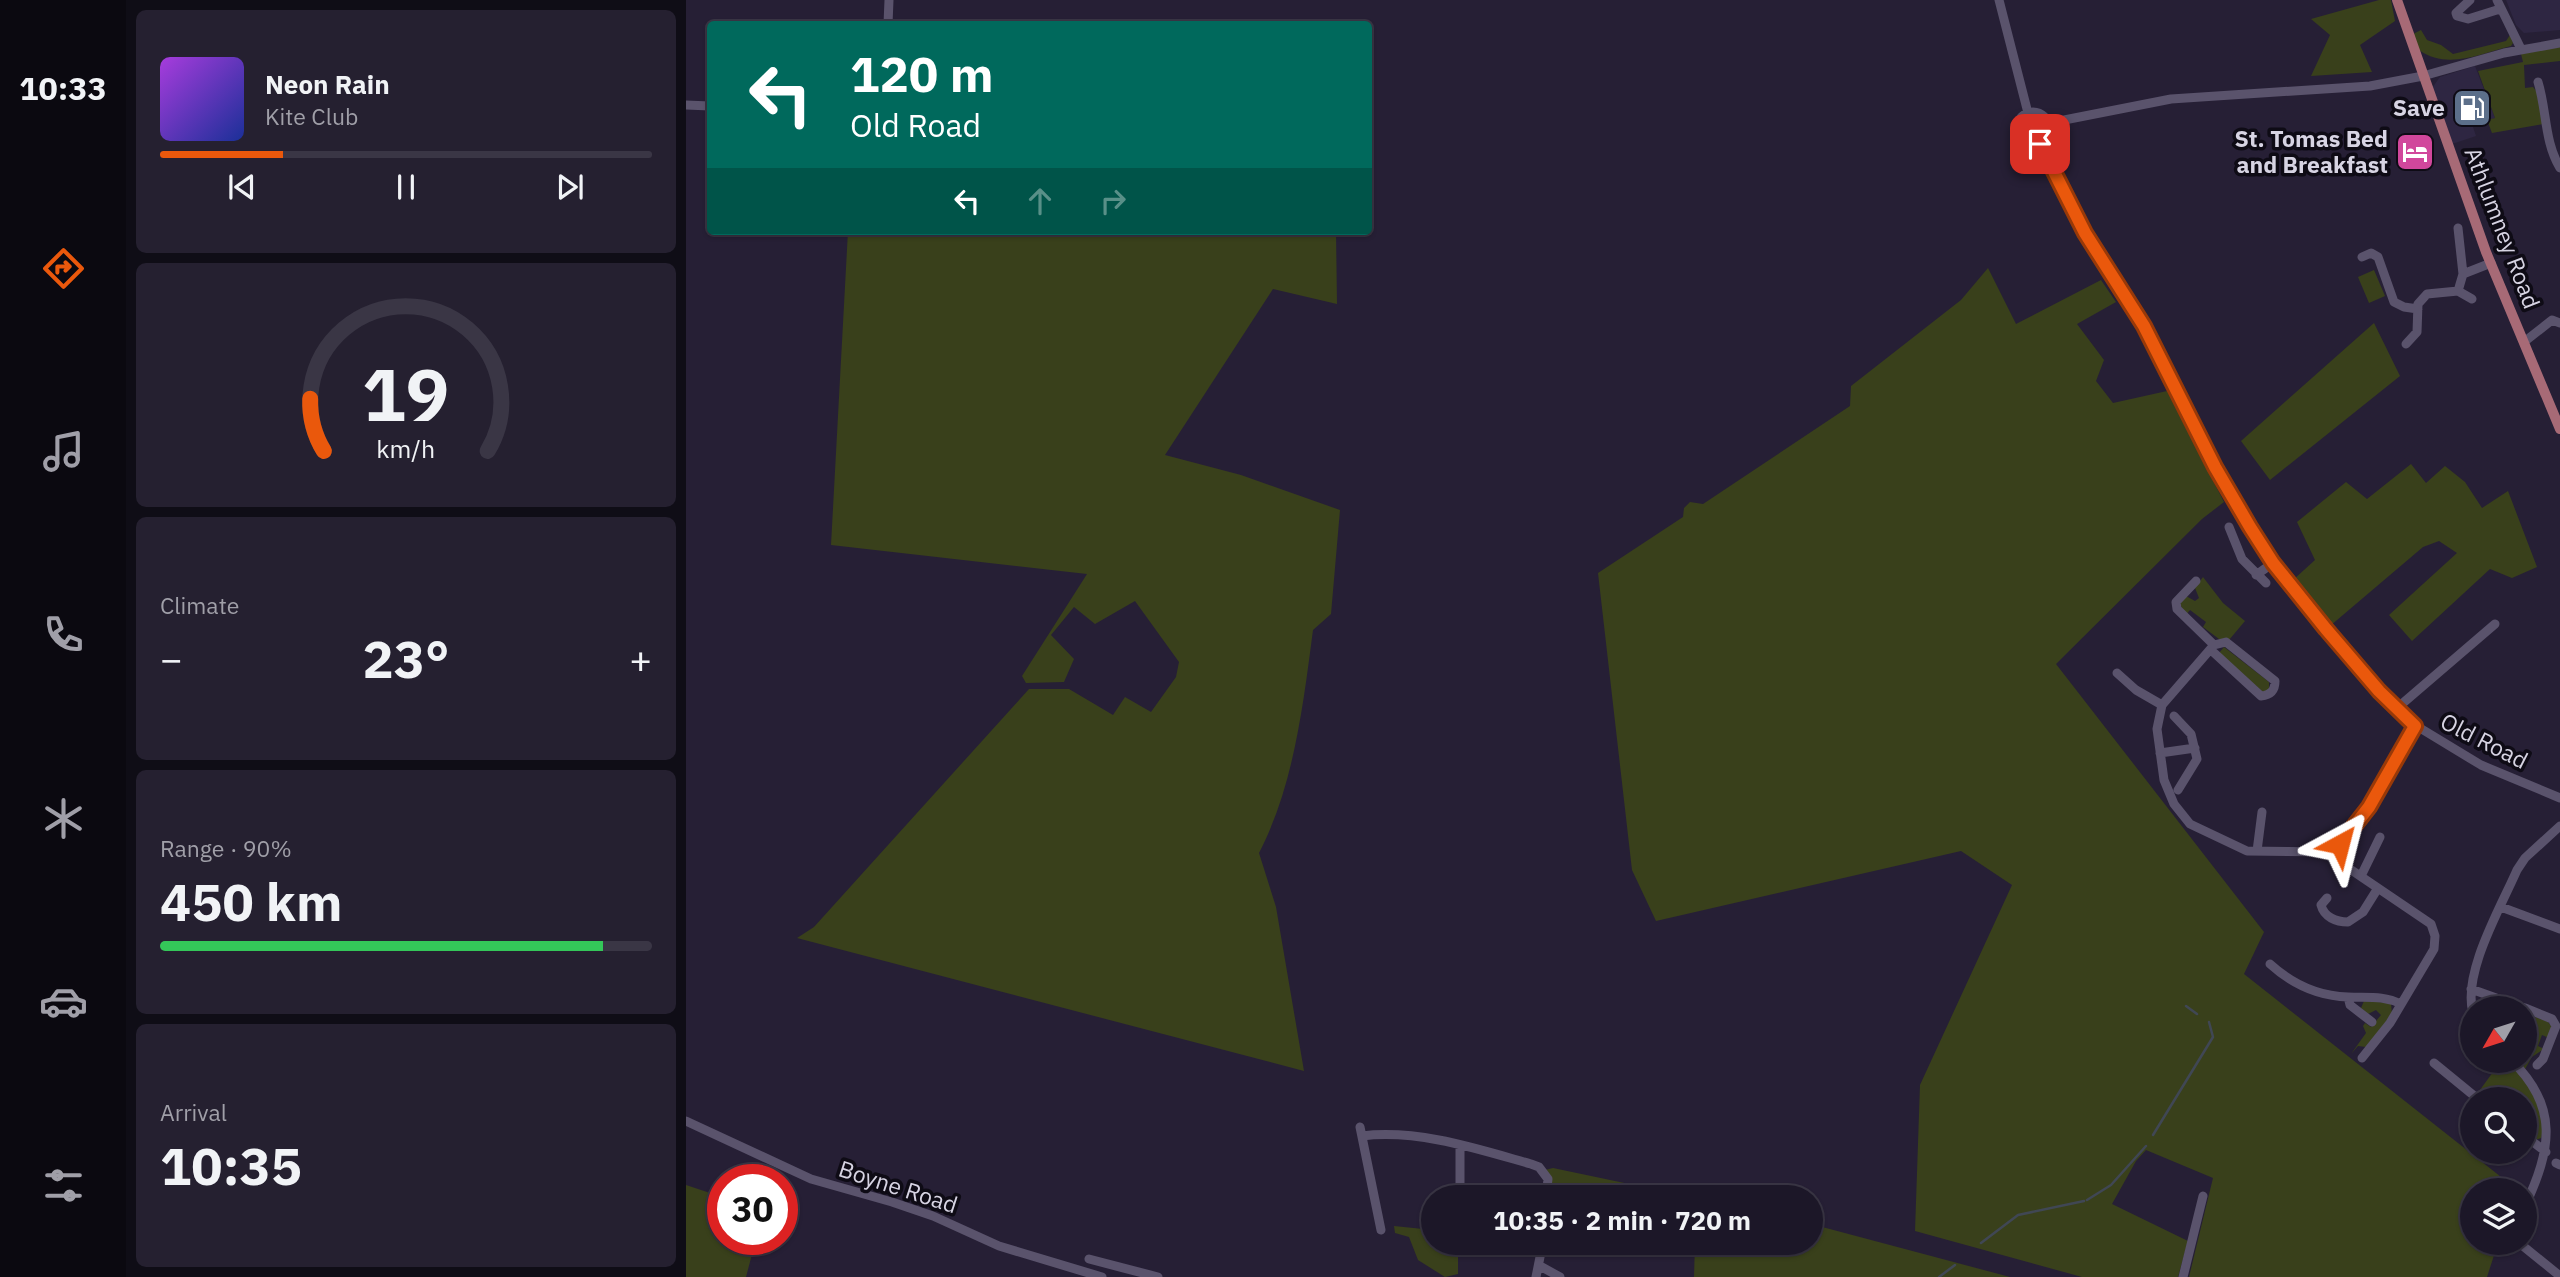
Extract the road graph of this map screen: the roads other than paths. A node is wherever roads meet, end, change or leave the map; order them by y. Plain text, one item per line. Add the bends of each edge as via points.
1 (889, 0) edge
2 (1999, 0) edge
3 (2397, 0) edge
4 (2470, 0) edge
5 (2499, 4) edge
6 (888, 21) edge
7 (2560, 43) edge
8 (2521, 49) junction
9 (2423, 76) junction
10 (2538, 82) dead end
11 (686, 105) edge
12 (707, 106) edge
13 (2028, 113) junction
14 (2049, 123) junction
15 (2040, 144) junction
16 (2560, 168) edge
17 (2458, 228) dead end
18 (2362, 257) dead end
19 (2491, 263) junction
20 (2463, 274) junction
21 (2458, 291) junction
22 (2472, 299) dead end
23 (2418, 309) junction
24 (2556, 321) edge
25 (2524, 342) junction
26 (2406, 344) dead end
27 (2560, 429) edge
28 (2229, 527) dead end
29 (2273, 563) junction
30 (2256, 575) junction
31 (2196, 580) dead end
32 (2266, 583) dead end
33 (2495, 624) dead end
34 (2213, 647) junction
35 (2117, 673) dead end
36 (2162, 705) junction
37 (2396, 709) junction
38 (2174, 716) dead end
39 (2415, 726) junction
40 (2195, 748) junction
41 (2160, 753) junction
42 (2178, 790) dead end
43 (2560, 798) edge
44 (2262, 812) dead end
45 (2560, 826) edge
46 (2380, 836) dead end
47 (2257, 851) junction
48 (2337, 852) junction
49 (2361, 876) junction
50 (2378, 888) junction
51 (2327, 898) dead end
52 (2501, 907) junction
53 (2560, 929) edge
54 (2270, 964) dead end
55 (2471, 989) junction
56 (2472, 996) edge
57 (2491, 996) edge
58 (2348, 998) junction
59 (2401, 1004) junction
60 (2538, 1014) edge
61 (2372, 1022) dead end
62 (2362, 1058) dead end
63 (2434, 1063) dead end
64 (2538, 1064) edge
65 (2522, 1073) edge
66 (2463, 1087) edge
67 (686, 1121) edge
68 (1460, 1146) junction
69 (2537, 1146) edge
70 (2546, 1153) junction
71 (2536, 1178) edge
72 (1460, 1185) edge
73 (1548, 1185) edge
74 (2203, 1196) dead end
75 (1381, 1230) dead end
76 (1541, 1255) edge
77 (2532, 1255) edge
78 (1089, 1259) dead end
79 (1540, 1266) junction
80 (2554, 1275) edge
81 (1147, 1276) edge
82 (1102, 1277) edge
83 (1158, 1277) edge
84 (1536, 1277) edge
85 (1560, 1277) edge
86 (2183, 1277) edge

1 - 6 street
2 - 13 street
3 - 9 main road, Athlumney Road
4 - 5 street via 2457,16 2468,19
5 - 8 street
7 - 8 street
8 - 9 street
9 - 14 street via 2370,86 2171,99
9 - 19 main road, Athlumney Road
10 - 16 street via 2548,140
11 - 12 street
13 - 14 street via 2041,114
13 - 15 street via 2018,123 2018,133 2024,142
14 - 15 street via 2047,137
15 - 29 street, Old Road via 2085,233 2144,326 2232,499
17 - 20 street
18 - 23 street via 2371,253 2378,257 2394,302
19 - 20 street
19 - 25 main road, Athlumney Road
20 - 21 street
21 - 22 street
21 - 23 street via 2427,294
23 - 26 street via 2417,332
24 - 25 street
25 - 27 main road, Athlumney Road
28 - 30 street via 2242,559
29 - 30 street
29 - 37 street, Old Road
30 - 32 street
31 - 34 street via 2181,594 2177,609
33 - 37 street
34 - 34 street via 2226,642 2274,681 2275,687 2262,696
34 - 36 street
35 - 36 street
36 - 41 street via 2157,729
37 - 39 street, Old Road
38 - 40 street via 2192,734
39 - 43 street, Old Road via 2481,765
39 - 48 street via 2369,807 2344,836
40 - 41 street
40 - 42 street via 2197,760
41 - 47 street via 2174,804 2190,824 2247,851
44 - 47 street
45 - 52 street via 2525,858
46 - 49 street
47 - 48 street
48 - 49 street via 2341,863
49 - 50 street
50 - 51 street via 2362,912 2348,922 2323,912 2321,905
50 - 59 street via 2431,924 2435,936 2434,949
52 - 53 street
52 - 55 street
54 - 58 street via 2304,988
55 - 56 street
55 - 57 street
58 - 59 street via 2382,997
58 - 61 street via 2350,1005
59 - 62 street
60 - 64 street via 2556,1026
63 - 66 street
65 - 70 street via 2548,1123
67 - 82 street, Boyne Road via 811,1179 916,1210 999,1246
68 - 72 street
68 - 73 street via 1539,1167
68 - 75 street via 1361,1132
69 - 70 street
70 - 71 street
74 - 86 street
76 - 79 street
77 - 80 street
78 - 81 street
79 - 84 street
79 - 85 street
81 - 83 street

